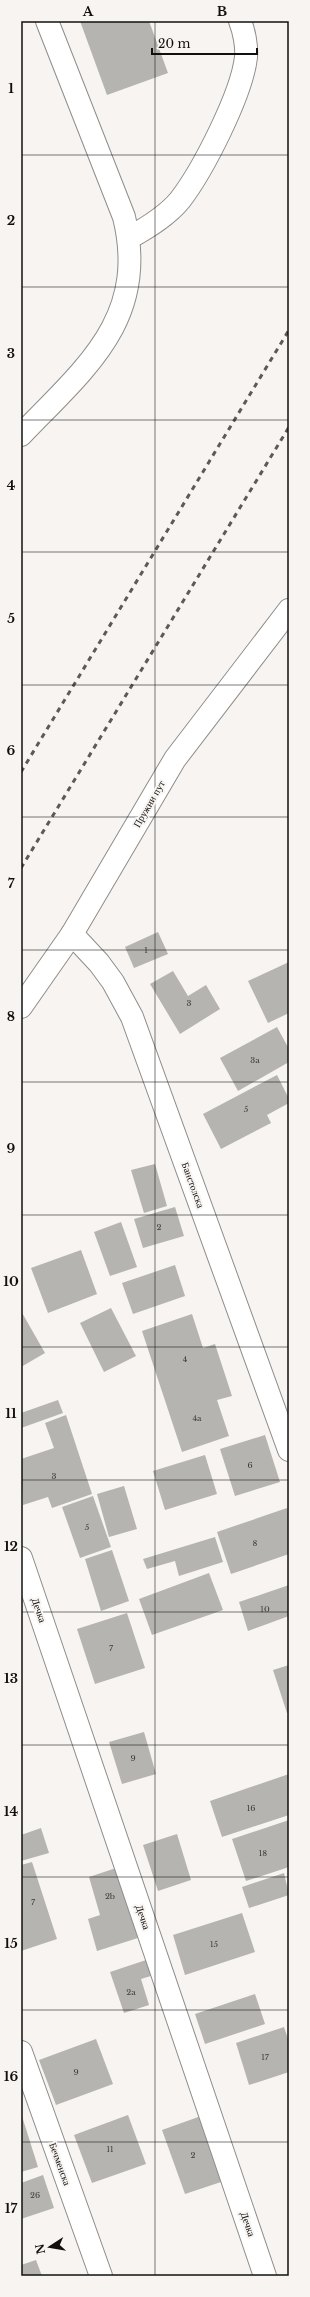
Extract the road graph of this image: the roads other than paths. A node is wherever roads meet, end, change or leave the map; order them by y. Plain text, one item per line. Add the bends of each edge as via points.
1 (47, 21) edge
2 (240, 21) edge
3 (129, 238) junction
4 (21, 435) edge
5 (289, 610) edge
6 (72, 934) junction
7 (21, 1007) edge
8 (289, 1450) edge
9 (21, 1558) edge
10 (21, 2052) edge
11 (101, 2276) edge
12 (265, 2276) edge

1 - 3 street via 124,217
2 - 3 street via 246,56 226,117 206,159 180,201 153,225
3 - 4 street via 130,269 126,295 104,343 87,365
5 - 6 street, Пружни пут via 175,759
6 - 7 street, Пружни пут
6 - 8 street, Банстолска via 113,982 132,1017
9 - 12 street, Дечка
10 - 11 street, Бечменска

